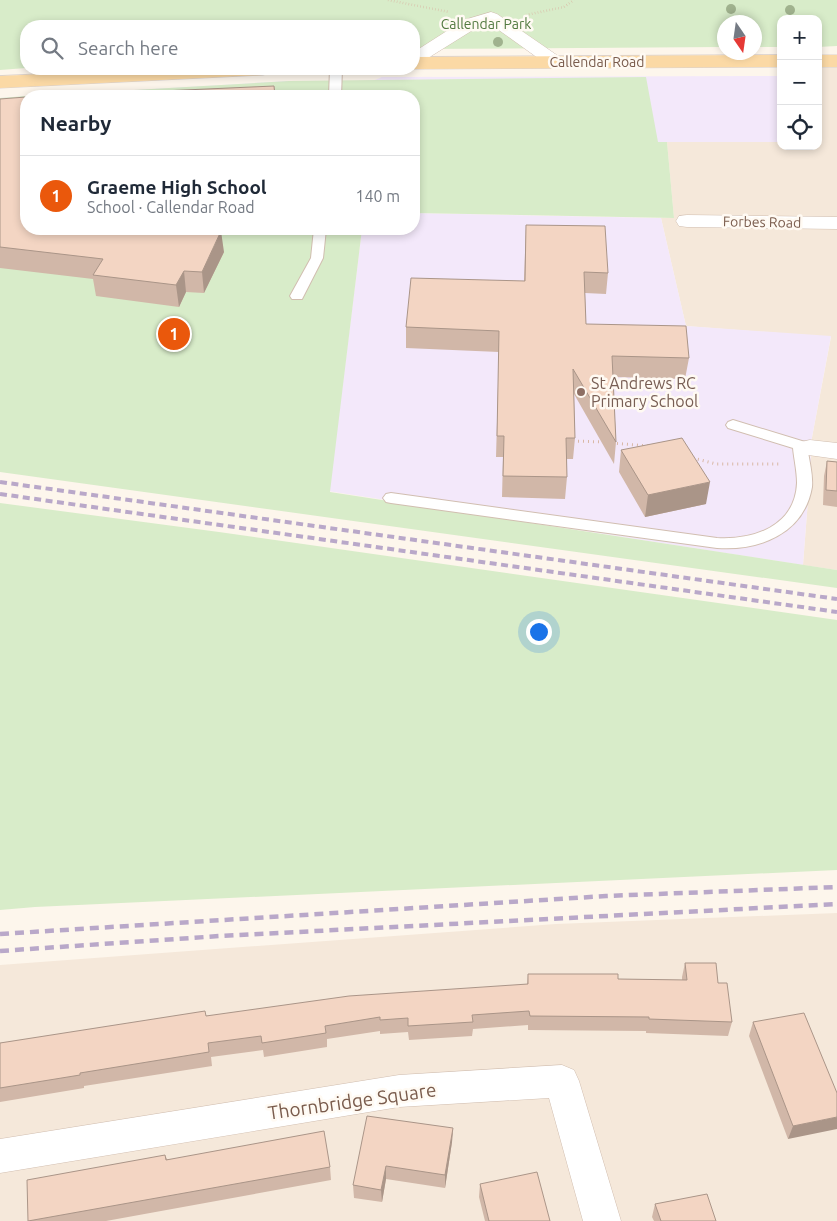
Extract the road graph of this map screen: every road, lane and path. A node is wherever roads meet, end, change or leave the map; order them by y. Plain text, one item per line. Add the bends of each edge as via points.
1 (388, 0) edge
2 (574, 0) edge
3 (488, 12) edge
4 (524, 15) dead end
5 (420, 57) edge
6 (420, 61) edge
7 (777, 61) edge
8 (822, 61) edge
9 (837, 61) edge
10 (555, 62) junction
11 (142, 75) edge
12 (336, 75) edge
13 (0, 82) edge
14 (335, 90) edge
15 (687, 221) dead end
16 (837, 223) edge
17 (319, 235) edge
18 (297, 296) dead end
19 (734, 426) dead end
20 (573, 441) edge
21 (650, 447) edge
22 (837, 452) edge
23 (804, 453) junction
24 (688, 456) edge
25 (391, 498) dead end
26 (0, 1156) edge
27 (602, 1221) edge

1 - 3 path
2 - 4 path via 564,8
3 - 5 street
3 - 10 street
6 - 10 main road, Callendar Road
7 - 10 main road, Callendar Road
8 - 9 main road
11 - 13 main road
12 - 14 lane
15 - 16 street, Forbes Road
17 - 18 lane via 316,258
19 - 23 lane
20 - 21 path
22 - 23 street
23 - 24 path via 716,464
23 - 25 lane via 804,486 792,516 771,535 743,544
26 - 27 street, Thornbridge Square via 399,1092 562,1081

